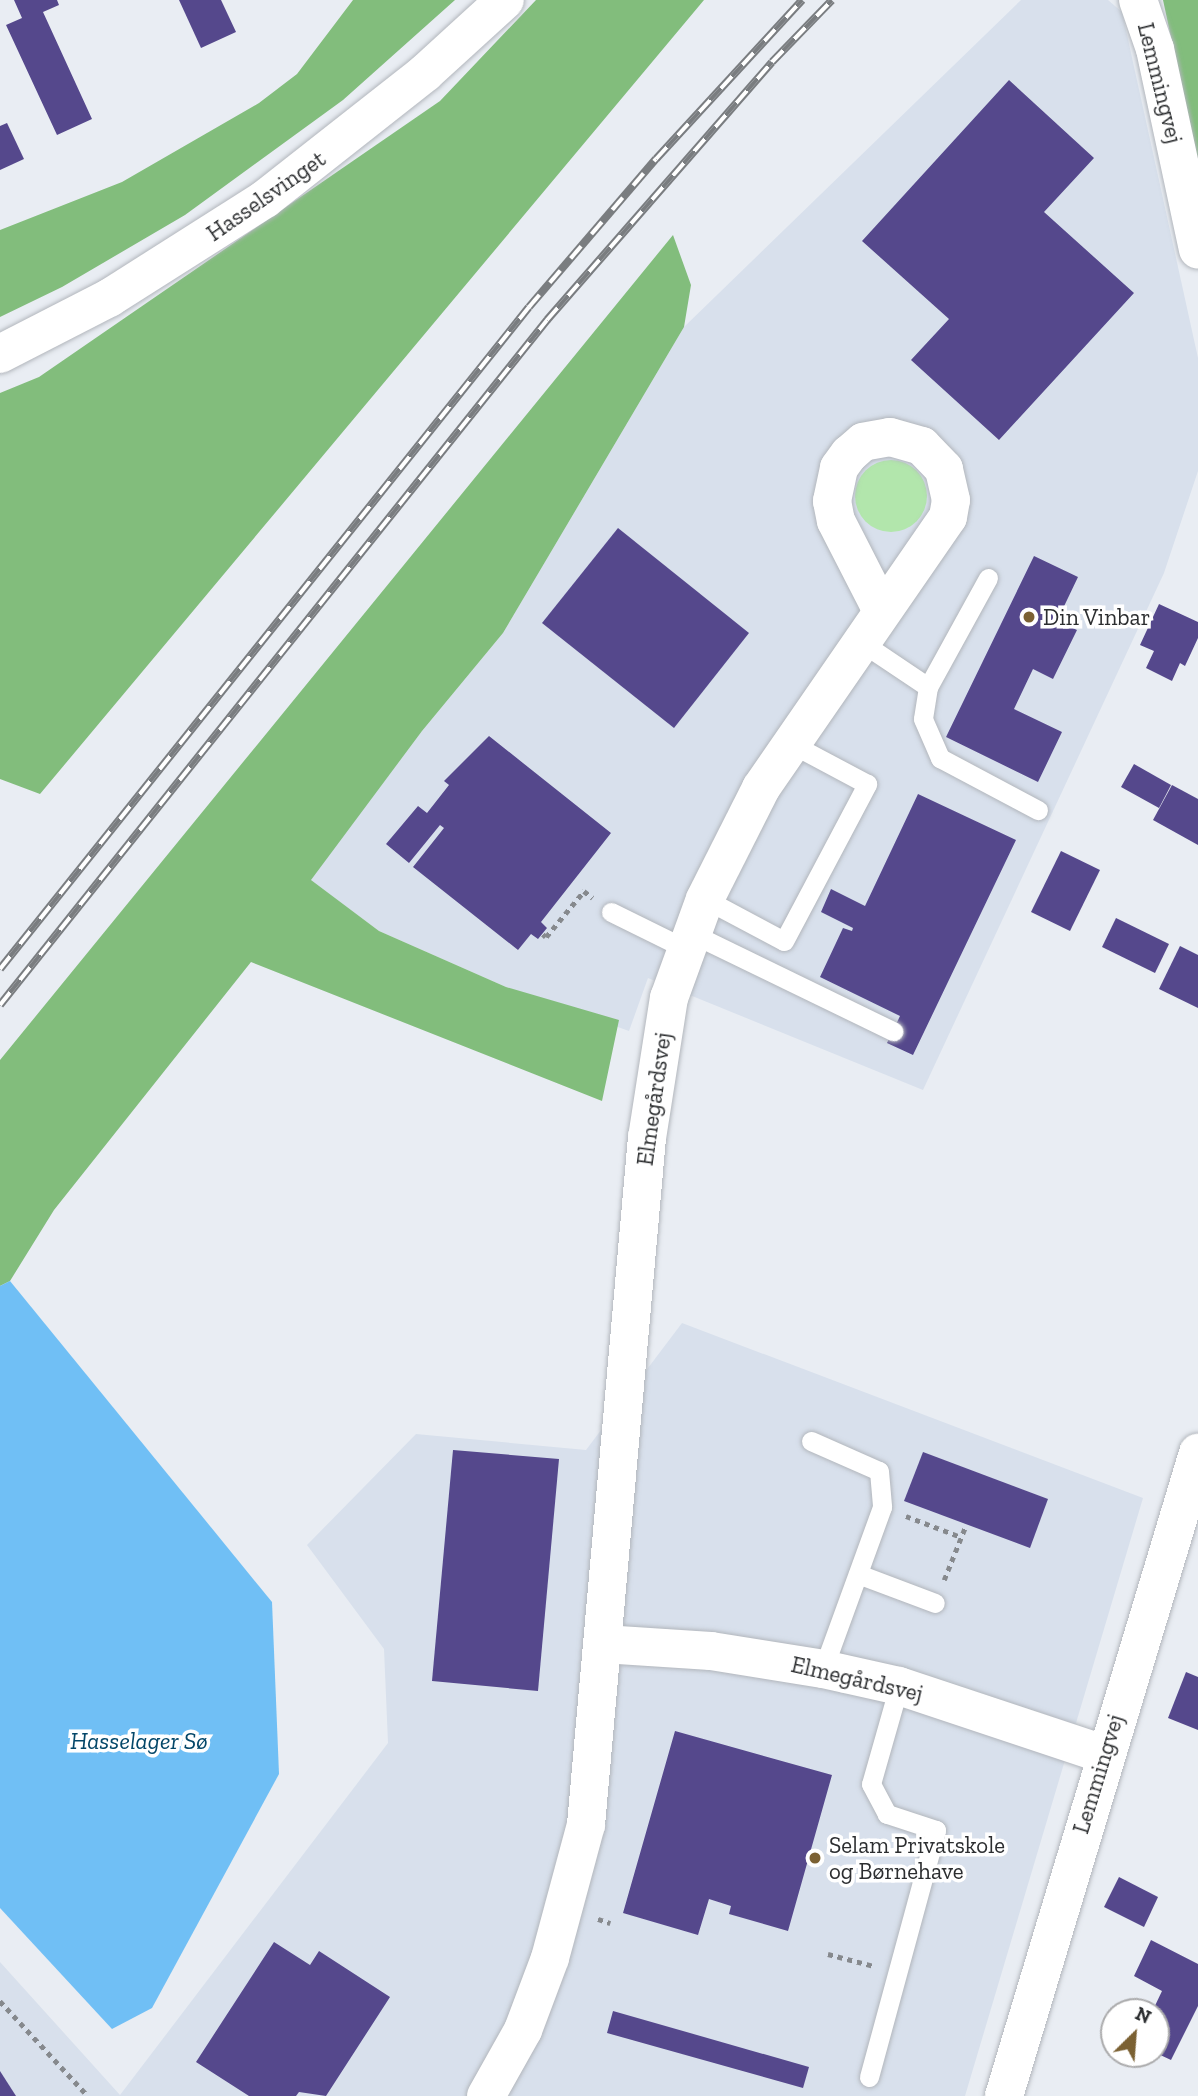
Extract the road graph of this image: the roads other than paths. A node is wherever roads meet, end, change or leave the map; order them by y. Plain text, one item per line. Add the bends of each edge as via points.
1 (505, 0) edge
2 (1138, 0) edge
3 (1198, 249) edge
4 (0, 354) edge
5 (988, 578) dead end
6 (882, 611) dead end
7 (861, 642) junction
8 (928, 687) junction
9 (790, 743) junction
10 (1038, 810) dead end
11 (611, 912) road end
12 (693, 927) junction
13 (893, 1031) dead end
14 (811, 1441) dead end
15 (1198, 1453) edge
16 (858, 1574) junction
17 (935, 1603) road end
18 (603, 1644) junction
19 (823, 1669) junction
20 (899, 1686) junction
21 (1103, 1754) junction
22 (869, 2077) dead end
23 (486, 2096) edge
24 (1004, 2096) edge

1 - 4 street, Hasselsvinget via 415,82 265,199 109,298
2 - 3 street, Lemmingvej via 1155,49
5 - 8 lane
6 - 7 street, Elmegårdsvej
7 - 8 lane
7 - 9 street, Elmegårdsvej
8 - 10 lane via 922,719 940,758
9 - 12 street, Elmegårdsvej via 733,840
9 - 12 lane via 867,784 784,941
11 - 12 lane
12 - 13 lane
12 - 18 street, Elmegårdsvej via 657,1054
14 - 16 lane via 879,1471 882,1507
15 - 21 street, Lemmingvej
16 - 17 lane
16 - 19 lane
18 - 19 street, Elmegårdsvej via 711,1651
18 - 23 street, Elmegårdsvej via 587,1814 571,1891 523,2030
19 - 20 street, Elmegårdsvej
20 - 21 street, Elmegårdsvej
20 - 22 lane via 872,1784 887,1814 936,1830
21 - 24 street, Lemmingvej

